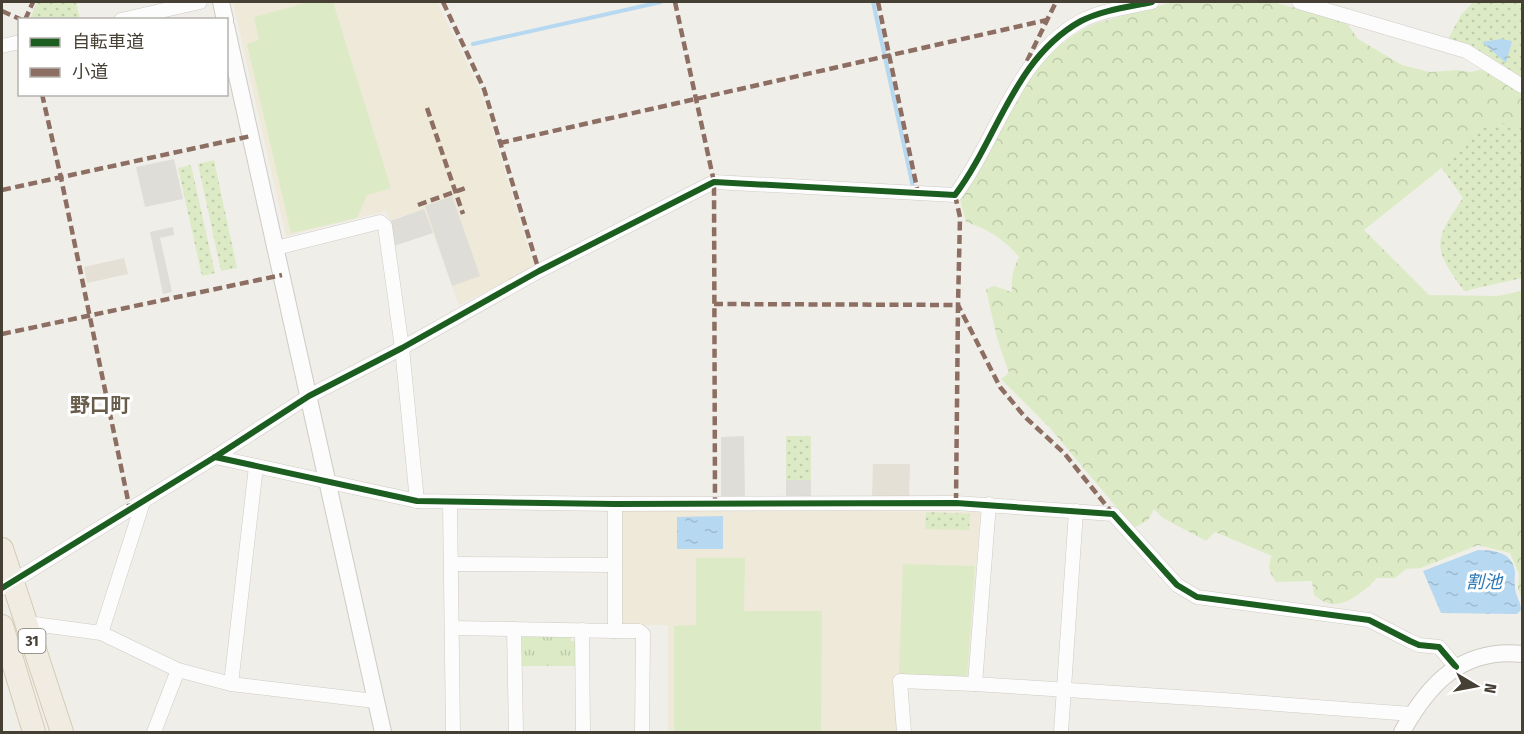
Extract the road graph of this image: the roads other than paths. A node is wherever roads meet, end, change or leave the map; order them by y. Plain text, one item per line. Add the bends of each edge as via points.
1 (200, 2) edge
2 (221, 2) edge
3 (1152, 2) edge
4 (1299, 2) edge
5 (130, 18) edge
6 (225, 18) edge
7 (228, 35) edge
8 (18, 42) edge
9 (2, 46) edge
10 (1522, 86) edge
11 (276, 248) junction
12 (402, 348) junction
13 (309, 396) junction
14 (215, 457) junction
15 (256, 466) junction
16 (328, 482) junction
17 (417, 501) junction
18 (143, 502) junction
19 (450, 503) junction
20 (615, 504) junction
21 (989, 504) junction
22 (1076, 511) junction
23 (2, 549) edge
24 (451, 564) junction
25 (615, 565) junction
26 (7, 584) edge
27 (27, 623) junction
28 (2, 626) edge
29 (452, 628) junction
30 (514, 629) junction
31 (582, 630) junction
32 (615, 631) junction
33 (101, 633) junction
34 (1522, 654) edge
35 (1456, 667) junction
36 (178, 670) junction
37 (231, 684) junction
38 (975, 684) junction
39 (1063, 690) junction
40 (375, 701) junction
41 (1412, 714) junction
42 (34, 732) edge
43 (62, 732) edge
44 (154, 732) edge
45 (383, 732) edge
46 (453, 732) edge
47 (516, 732) edge
48 (583, 732) edge
49 (642, 732) edge
50 (904, 732) edge
51 (1061, 732) edge
52 (1402, 732) edge

1 - 5 street
2 - 6 street
3 - 12 street via 1083,20 1052,43 1008,99 955,195 714,182 539,271
4 - 10 street via 1466,51
7 - 11 street
8 - 9 street
11 - 12 street via 380,222 385,226
11 - 13 street
12 - 13 street
12 - 17 street
13 - 14 street
13 - 16 street
14 - 15 street
14 - 18 street
15 - 16 street
15 - 37 street
16 - 17 street
16 - 40 street
17 - 19 street
18 - 26 street
18 - 33 street
19 - 20 street
19 - 24 street
20 - 21 street
20 - 25 street
21 - 22 street
21 - 38 street
22 - 35 street via 1113,514 1177,585 1197,597 1369,620 1419,645 1439,646
22 - 39 street
23 - 26 main road, 31
24 - 25 street
24 - 29 street
25 - 32 street
26 - 27 main road, 31
27 - 33 street
27 - 43 main road, 31
28 - 42 main road, 31
29 - 30 street
29 - 46 street
30 - 31 street
30 - 47 street
31 - 32 street
31 - 48 street
32 - 49 street via 642,634
33 - 36 street
34 - 35 street via 1479,657
35 - 41 street via 1437,682
36 - 37 street
36 - 44 street
37 - 40 street
38 - 39 street
38 - 50 street via 900,681
39 - 41 street
39 - 51 street
40 - 45 street
41 - 52 street

